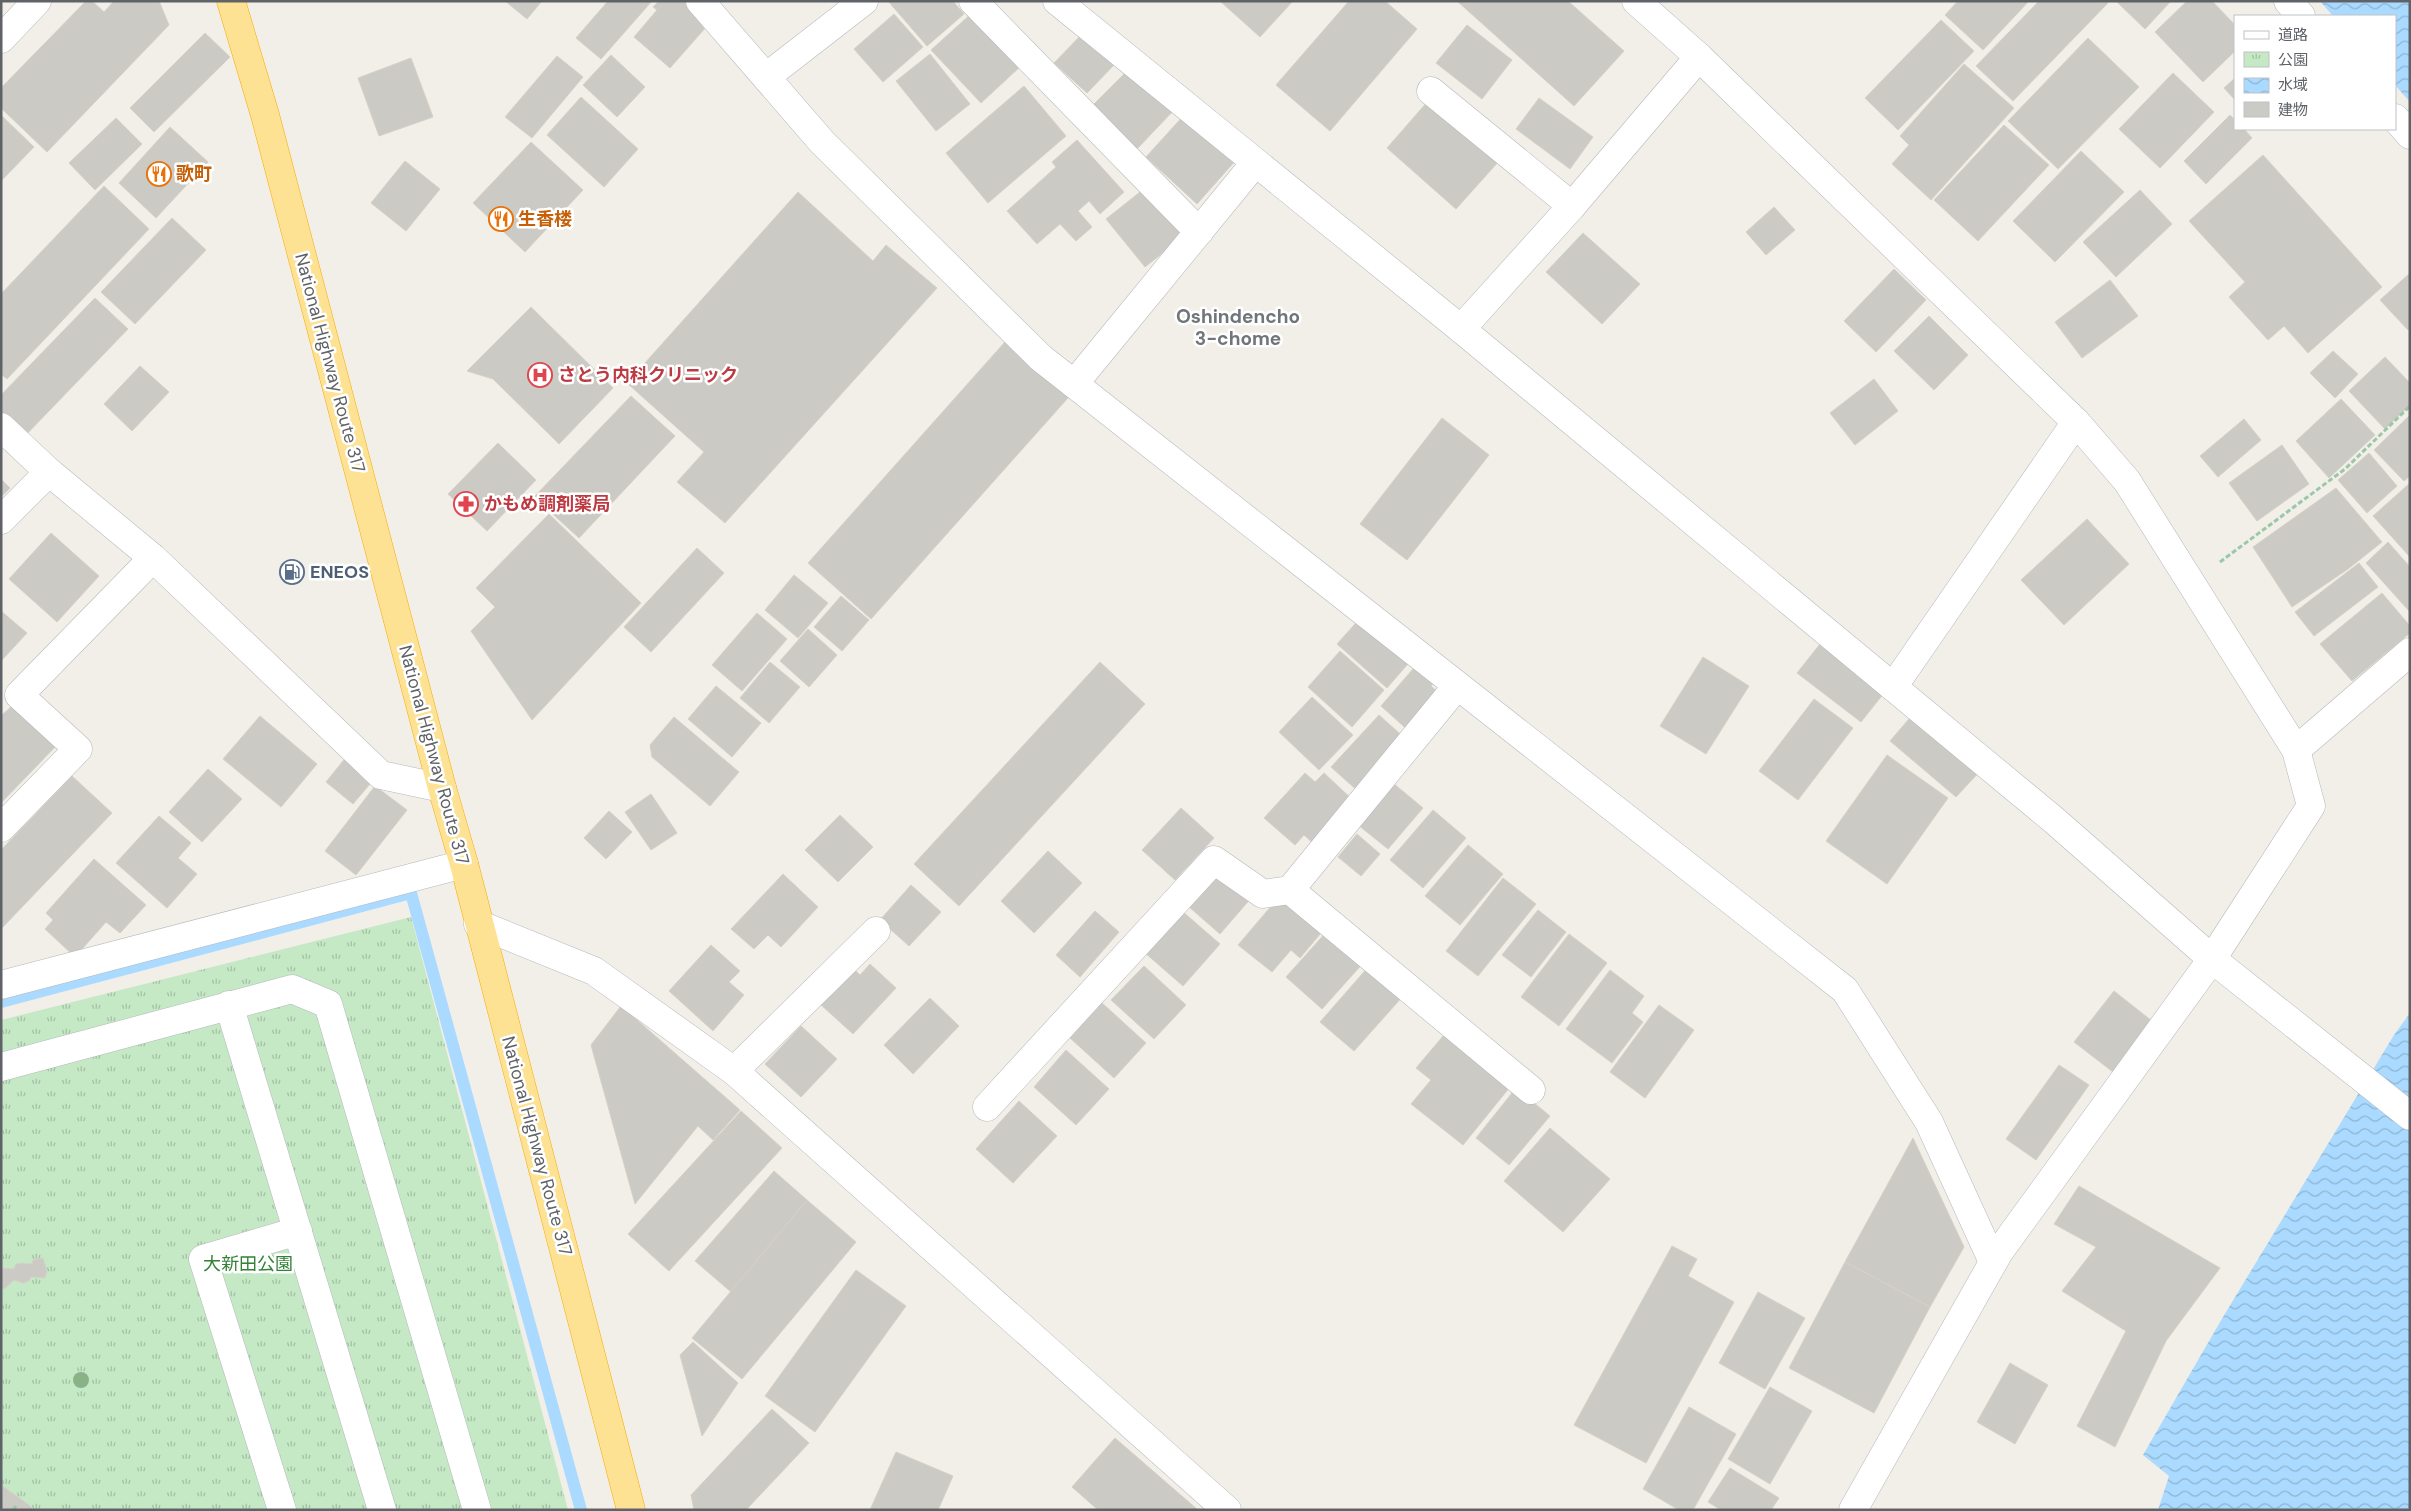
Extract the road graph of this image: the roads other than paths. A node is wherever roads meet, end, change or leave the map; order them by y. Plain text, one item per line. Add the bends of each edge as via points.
1 (37, 1) edge
2 (231, 1) edge
3 (700, 1) edge
4 (864, 1) edge
5 (973, 1) edge
6 (1057, 1) edge
7 (1636, 1) edge
8 (2288, 1) edge
9 (2300, 15) edge
10 (1, 38) edge
11 (1700, 57) junction
12 (766, 77) junction
13 (1431, 91) dead end
14 (2396, 119) edge
15 (2410, 135) edge
16 (1255, 163) junction
17 (1572, 206) junction
18 (1199, 232) junction
19 (1461, 329) junction
20 (1074, 384) junction
21 (2076, 422) junction
22 (1, 427) edge
23 (49, 472) junction
24 (1, 520) edge
25 (153, 558) junction
26 (2410, 652) edge
27 (1457, 686) junction
28 (1893, 687) junction
29 (2296, 750) junction
30 (442, 788) junction
31 (1, 828) edge
32 (464, 864) junction
33 (1290, 890) junction
34 (478, 924) junction
35 (876, 931) dead end
36 (2212, 959) junction
37 (1, 985) edge
38 (229, 1005) junction
39 (1, 1067) edge
40 (734, 1071) junction
41 (1531, 1090) dead end
42 (986, 1107) dead end
43 (2410, 1116) edge
44 (298, 1231) junction
45 (1993, 1262) junction
46 (282, 1510) edge
47 (382, 1510) edge
48 (477, 1510) edge
49 (631, 1510) edge
50 (1227, 1510) edge
51 (1853, 1510) edge

1 - 10 street
2 - 30 highway, National Highway Route 317 via 267,125
3 - 12 street
4 - 12 street
5 - 18 street
6 - 16 street
7 - 11 street
8 - 9 street
11 - 17 street
11 - 21 street
12 - 20 street via 822,142 1041,358
13 - 17 street
14 - 15 street
16 - 18 street
16 - 19 street
17 - 19 street
18 - 20 street
19 - 28 street
20 - 27 street
21 - 28 street
21 - 29 street via 2127,481
22 - 23 street
23 - 24 street
23 - 25 street
25 - 30 street via 381,775
25 - 31 street via 19,695 78,749
26 - 29 street
27 - 33 street
27 - 45 street via 1846,990 1929,1122
28 - 36 street via 2055,820
29 - 36 street via 2311,806
30 - 32 highway, National Highway Route 317
32 - 34 highway, National Highway Route 317
32 - 37 street
33 - 41 street
33 - 42 street via 1263,894 1214,860
34 - 40 street via 594,971
34 - 49 highway, National Highway Route 317
35 - 40 street
36 - 43 street
36 - 45 street
38 - 39 street
38 - 44 street
38 - 48 street via 292,989 328,1004
40 - 50 street
44 - 46 street via 203,1259
44 - 47 street
45 - 51 street

